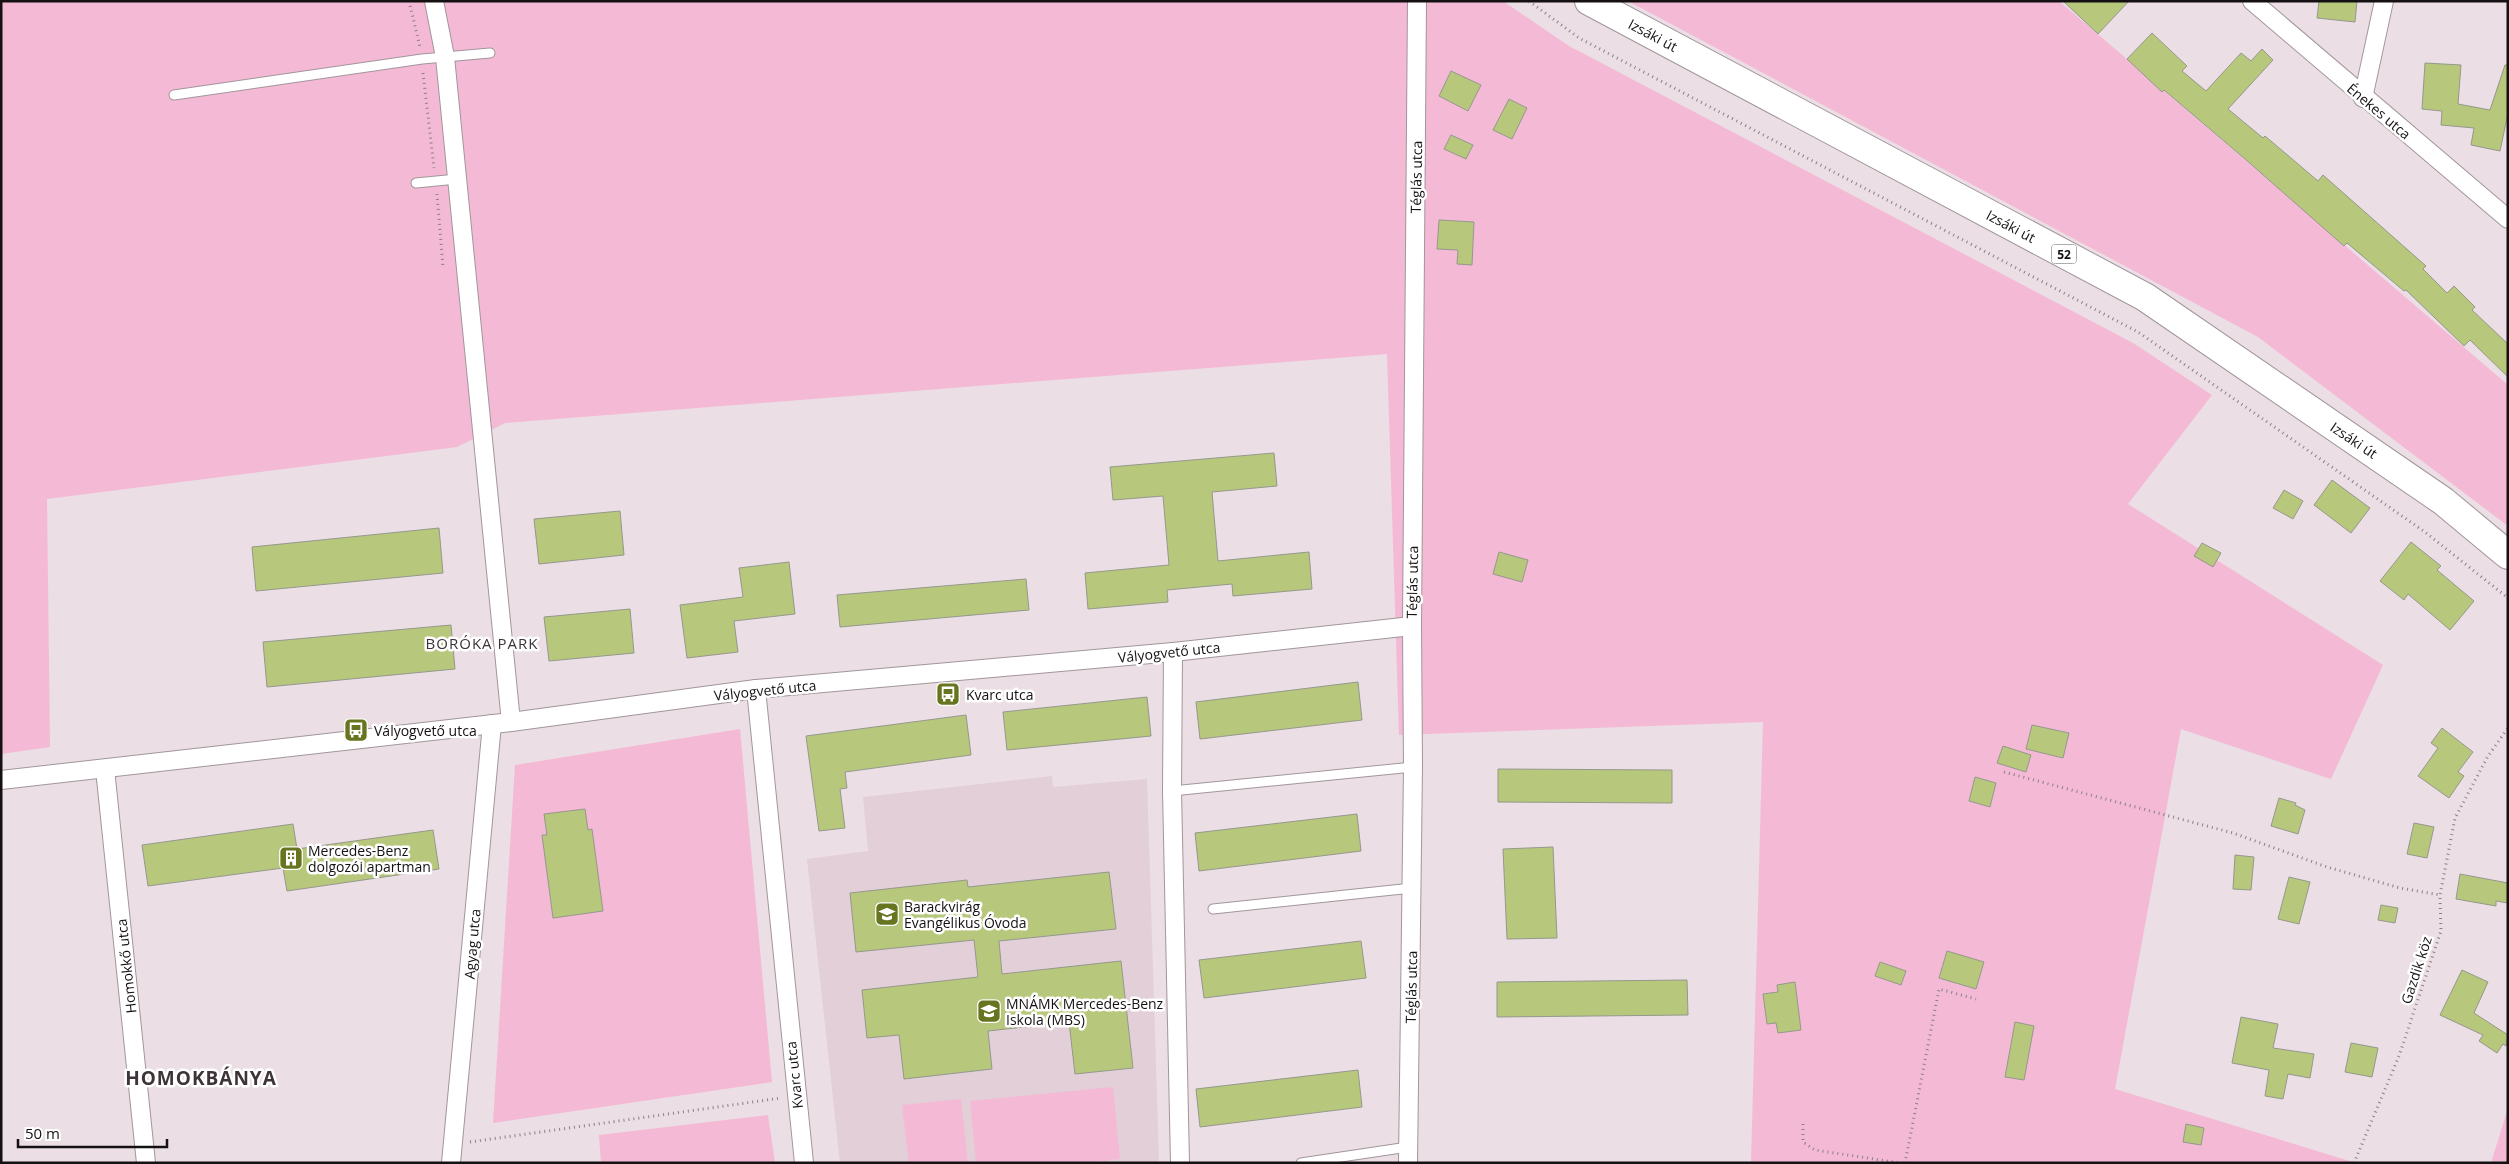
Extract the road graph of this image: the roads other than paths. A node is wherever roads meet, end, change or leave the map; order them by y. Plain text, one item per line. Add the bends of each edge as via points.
1 (434, 1) edge
2 (1417, 1) edge
3 (1589, 1) edge
4 (2252, 1) edge
5 (2384, 1) edge
6 (490, 53) dead end
7 (445, 57) junction
8 (174, 95) dead end
9 (2362, 98) junction
10 (457, 179) junction
11 (416, 183) dead end
12 (2508, 219) edge
13 (2508, 555) edge
14 (1412, 626) junction
15 (1173, 652) junction
16 (756, 689) junction
17 (511, 722) junction
18 (492, 724) junction
19 (1413, 767) junction
20 (105, 769) junction
21 (1, 780) edge
22 (1172, 791) junction
23 (1412, 888) junction
24 (1214, 909) dead end
25 (1408, 1155) edge
26 (146, 1163) edge
27 (451, 1163) edge
28 (804, 1163) edge
29 (1180, 1163) edge
30 (1301, 1163) edge

1 - 7 street
2 - 14 street, Téglás utca
3 - 13 main road, Izsáki út / 52 via 2145,297 2443,501
4 - 9 street, Énekes utca
5 - 9 street
6 - 7 lane
7 - 8 lane
7 - 10 street
9 - 12 street, Énekes utca
10 - 11 lane
10 - 17 street
14 - 15 street, Vályogvető utca
14 - 19 street, Téglás utca
15 - 16 street, Vályogvető utca
15 - 22 street
16 - 17 street, Vályogvető utca
16 - 28 street, Kvarc utca
17 - 18 street, Vályogvető utca
18 - 20 street, Vályogvető utca
18 - 27 street, Agyag utca
19 - 22 lane
19 - 23 street, Téglás utca
20 - 21 street, Vályogvető utca
20 - 26 street, Homokkő utca
22 - 29 street
23 - 24 lane
23 - 25 street, Téglás utca
25 - 30 lane

